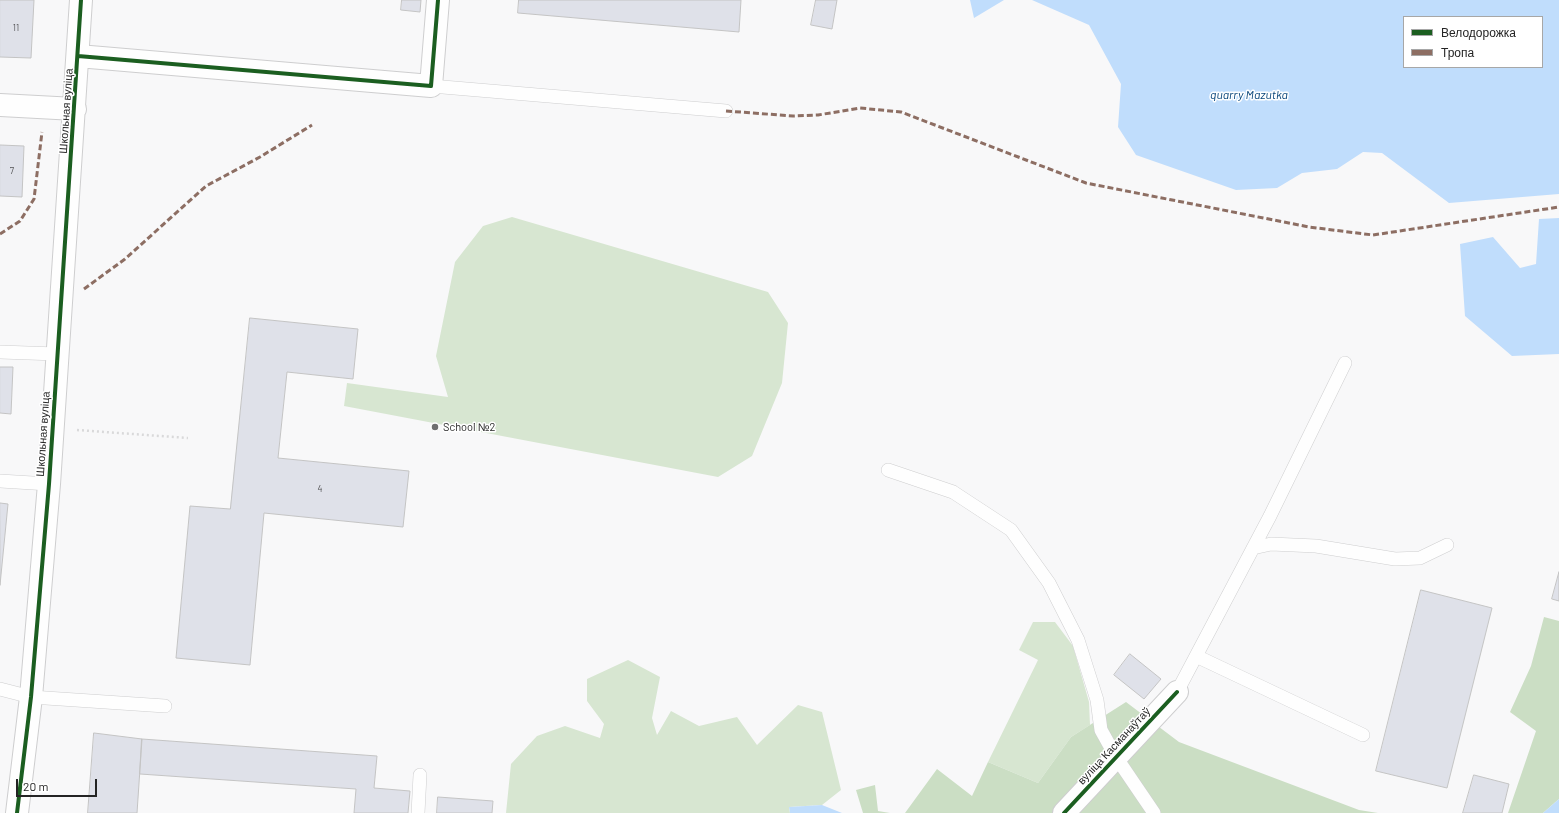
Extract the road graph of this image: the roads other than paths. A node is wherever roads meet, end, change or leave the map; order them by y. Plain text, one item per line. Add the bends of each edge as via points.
1 (81, 0) edge
2 (438, 0) edge
3 (78, 56) junction
4 (431, 86) junction
5 (0, 105) edge
6 (75, 109) junction
7 (726, 111) dead end
8 (0, 352) edge
9 (57, 354) junction
10 (1345, 363) dead end
11 (888, 470) dead end
12 (0, 481) edge
13 (49, 484) junction
14 (1448, 544) dead end
15 (1253, 548) junction
16 (1196, 656) junction
17 (0, 689) edge
18 (1177, 692) joint
19 (31, 696) junction
20 (165, 706) dead end
21 (1362, 734) dead end
22 (1116, 757) junction
23 (420, 775) dead end
24 (17, 813) edge
25 (418, 813) edge
26 (1064, 813) edge
27 (1154, 813) edge

1 - 3 street, Школьная вуліца
2 - 4 street
3 - 4 street, Школьная вуліца
3 - 6 street, Школьная вуліца
4 - 7 lane
5 - 6 street, Школьная вуліца
6 - 9 street, Школьная вуліца
8 - 9 lane
9 - 13 street, Школьная вуліца
10 - 15 lane
11 - 22 lane via 953,492 1011,530 1050,583 1078,640 1097,700 1101,730
12 - 13 lane
13 - 19 street, Школьная вуліца
14 - 15 lane via 1420,558 1395,559 1316,546 1271,544
15 - 16 lane
16 - 18 lane
16 - 21 lane
17 - 19 lane
18 - 22 street, вуліца Касманаўтаў
19 - 20 lane
19 - 24 street, Школьная вуліца
22 - 26 street, вуліца Касманаўтаў
22 - 27 lane
23 - 25 lane

